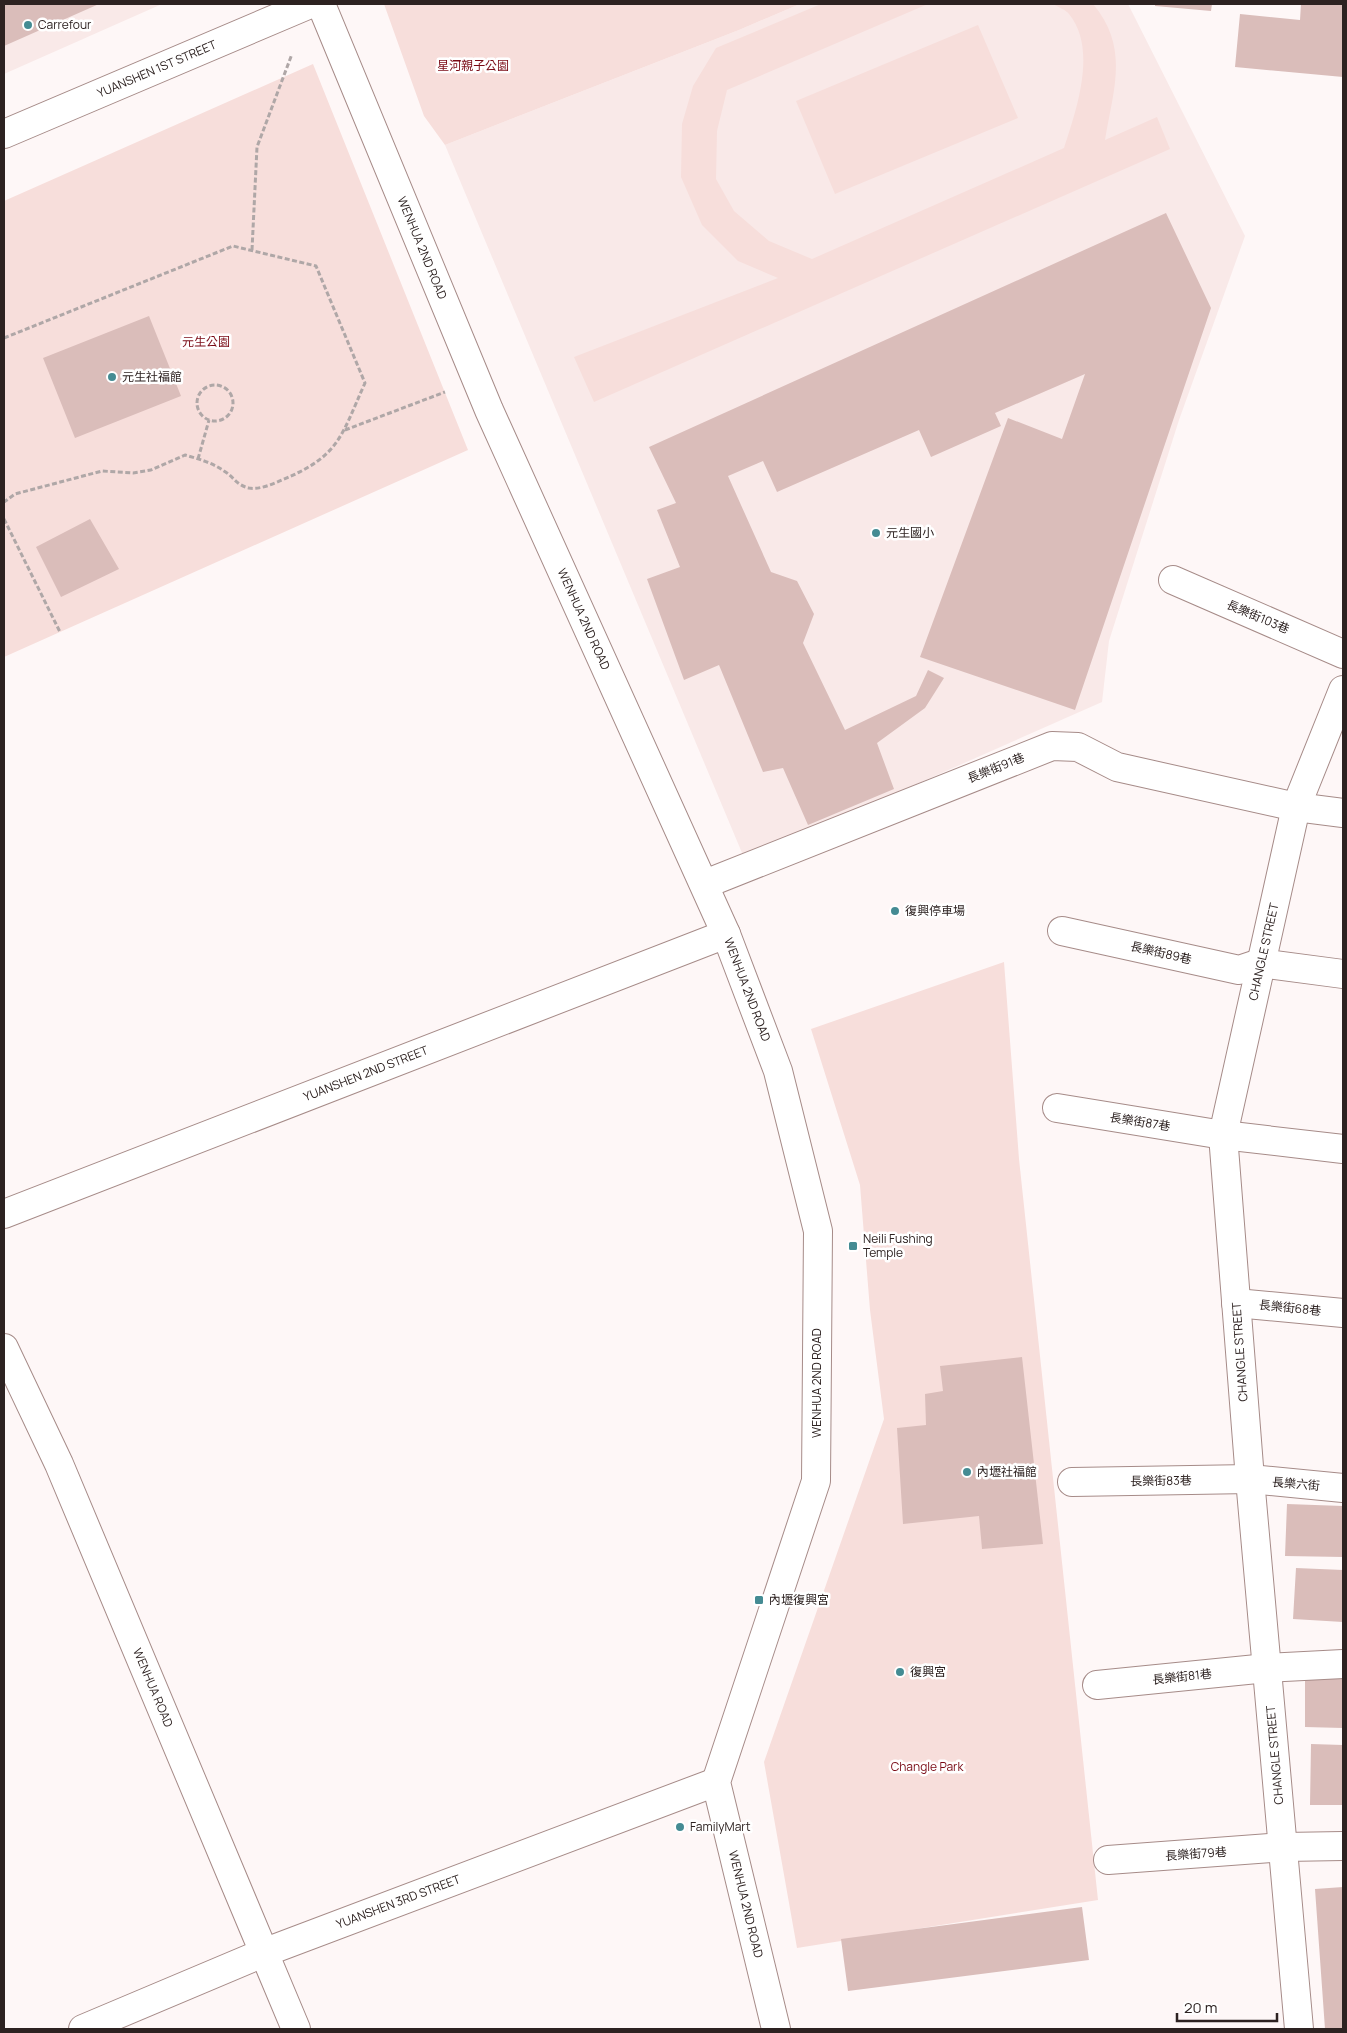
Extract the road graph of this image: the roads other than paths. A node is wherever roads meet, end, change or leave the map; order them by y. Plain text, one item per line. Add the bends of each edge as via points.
1 (310, 4) edge
2 (321, 4) edge
3 (4, 134) edge
4 (1173, 580) dead end
5 (1343, 654) edge
6 (1343, 690) edge
7 (1296, 807) junction
8 (1343, 813) edge
9 (705, 884) junction
10 (1062, 931) dead end
11 (726, 934) junction
12 (1260, 963) junction
13 (1343, 974) edge
14 (1057, 1108) dead end
15 (1223, 1135) junction
16 (1343, 1149) edge
17 (4, 1214) edge
18 (1236, 1303) junction
19 (1343, 1313) edge
20 (4, 1348) edge
21 (1250, 1479) junction
22 (1072, 1482) dead end
23 (1343, 1488) edge
24 (1343, 1664) edge
25 (1267, 1668) junction
26 (1096, 1685) dead end
27 (716, 1782) junction
28 (1343, 1846) edge
29 (1284, 1847) junction
30 (1108, 1860) dead end
31 (263, 1953) junction
32 (83, 2029) edge
33 (296, 2029) edge
34 (776, 2029) edge
35 (1299, 2029) edge

1 - 3 street, YUANSHEN 1ST STREET
2 - 9 street, WENHUA 2ND ROAD via 489,410
4 - 5 street, 長樂街103巷
6 - 7 street, CHANGLE STREET
7 - 8 street, 長樂街91巷
7 - 9 street, 長樂街91巷 via 1117,767 1078,747 1052,746
7 - 12 street, CHANGLE STREET
9 - 11 street, WENHUA 2ND ROAD
10 - 12 street, 長樂街89巷 via 1239,970
11 - 17 street, YUANSHEN 2ND STREET
11 - 27 street, WENHUA 2ND ROAD via 778,1071 818,1231 816,1481
12 - 13 street
12 - 15 street, CHANGLE STREET
14 - 15 street, 長樂街87巷
15 - 16 street, 長樂街87巷
15 - 18 street, CHANGLE STREET
18 - 19 street, 長樂街68巷
18 - 21 street, CHANGLE STREET
20 - 31 street, WENHUA ROAD via 59,1464
21 - 22 street, 長樂街83巷
21 - 23 street, 長樂六街
21 - 25 street, CHANGLE STREET
24 - 25 street, 長樂街81巷
25 - 26 street, 長樂街81巷
25 - 29 street, CHANGLE STREET
27 - 31 street, YUANSHEN 3RD STREET
27 - 34 street, WENHUA 2ND ROAD
28 - 29 street, 長樂街79巷
29 - 30 street, 長樂街79巷
29 - 35 street, CHANGLE STREET
31 - 32 street, YUANSHEN 3RD STREET
31 - 33 street, WENHUA ROAD

